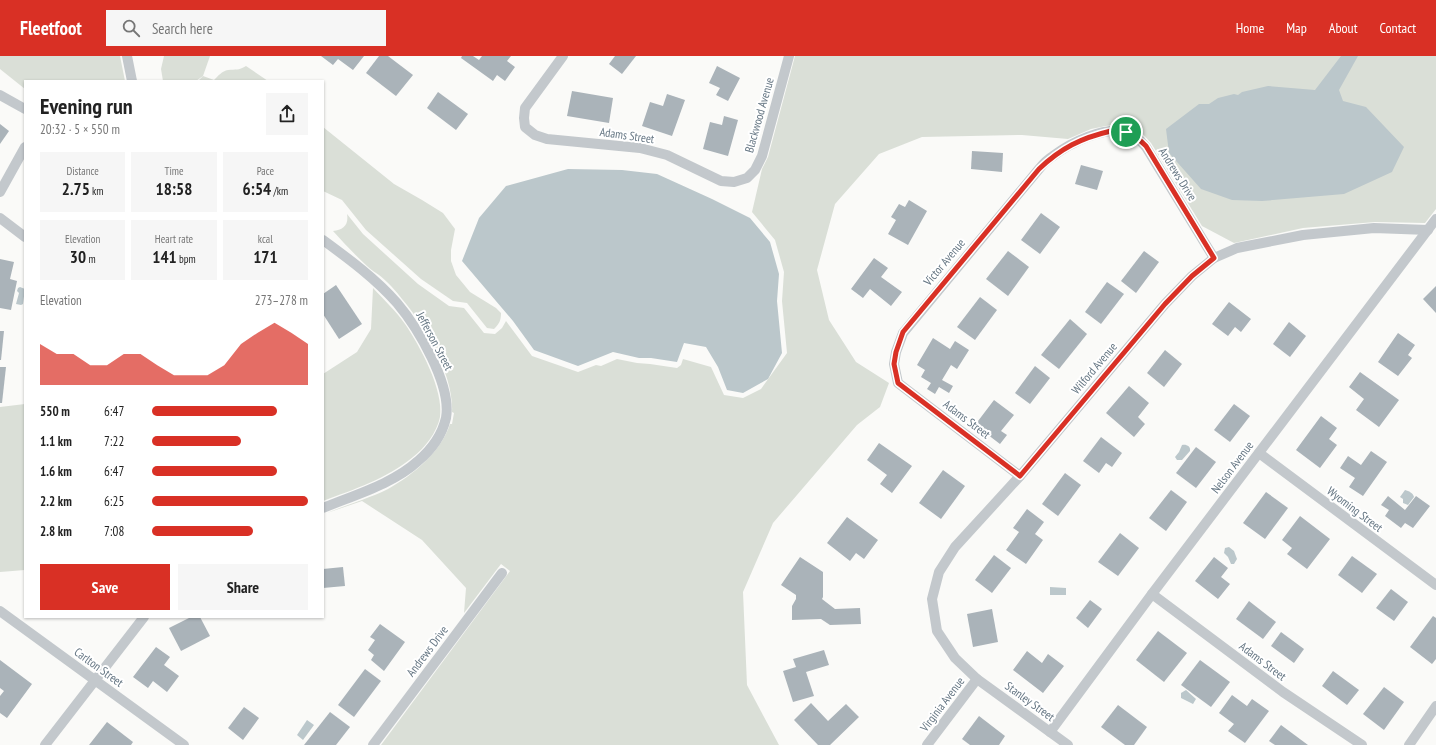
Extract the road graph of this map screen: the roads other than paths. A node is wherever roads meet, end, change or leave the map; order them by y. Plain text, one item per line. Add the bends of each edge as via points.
1 (127, 56) edge
2 (563, 56) edge
3 (789, 56) edge
4 (132, 80) edge
5 (0, 94) edge
6 (24, 108) edge
7 (24, 149) edge
8 (1039, 169) joint
9 (747, 178) joint
10 (0, 192) edge
11 (0, 218) edge
12 (1436, 219) edge
13 (1428, 230) junction
14 (24, 236) edge
15 (324, 241) edge
16 (1214, 258) junction
17 (898, 383) joint
18 (1259, 453) junction
19 (1020, 476) junction
20 (324, 508) edge
21 (502, 573) dead end
22 (1436, 585) edge
23 (1152, 594) junction
24 (0, 611) edge
25 (143, 618) edge
26 (977, 678) junction
27 (95, 680) junction
28 (1436, 706) edge
29 (1050, 732) junction
30 (45, 745) edge
31 (184, 745) edge
32 (373, 745) edge
33 (927, 745) edge
34 (1068, 745) edge
35 (1362, 745) edge
36 (1409, 745) edge

1 - 4 street
2 - 9 street, Adams Street via 525,108 525,127 535,135 547,139 640,148 667,155 721,181 734,182
3 - 9 street, Blackwood Avenue via 762,156 755,170
5 - 6 street
7 - 10 street
8 - 16 street, Andrews Drive via 1070,144 1092,135 1118,131 1137,137 1146,146
8 - 17 street, Victor Avenue via 903,332 894,364
11 - 14 street
12 - 13 street, Nelson Avenue
13 - 16 street, Wilford Avenue via 1374,228 1303,235 1237,248
13 - 18 street, Nelson Avenue
15 - 20 street, Jefferson Street via 377,283 411,321 432,358 441,379 447,404 442,431 418,462 386,483
16 - 19 street, Wilford Avenue via 1165,304
17 - 19 street, Adams Street
18 - 22 street, Wyoming Street
18 - 23 street, Nelson Avenue
19 - 26 street, Wilford Avenue via 955,547 939,572 932,599 937,631 954,658
21 - 32 street, Andrews Drive
23 - 29 street, Nelson Avenue
23 - 35 street, Adams Street via 1283,692
24 - 27 street, Carlton Street
25 - 27 street
26 - 29 street, Stanley Street
26 - 33 street, Virginia Avenue
27 - 30 street
27 - 31 street, Carlton Street
28 - 36 street
29 - 34 street, Stanley Street

